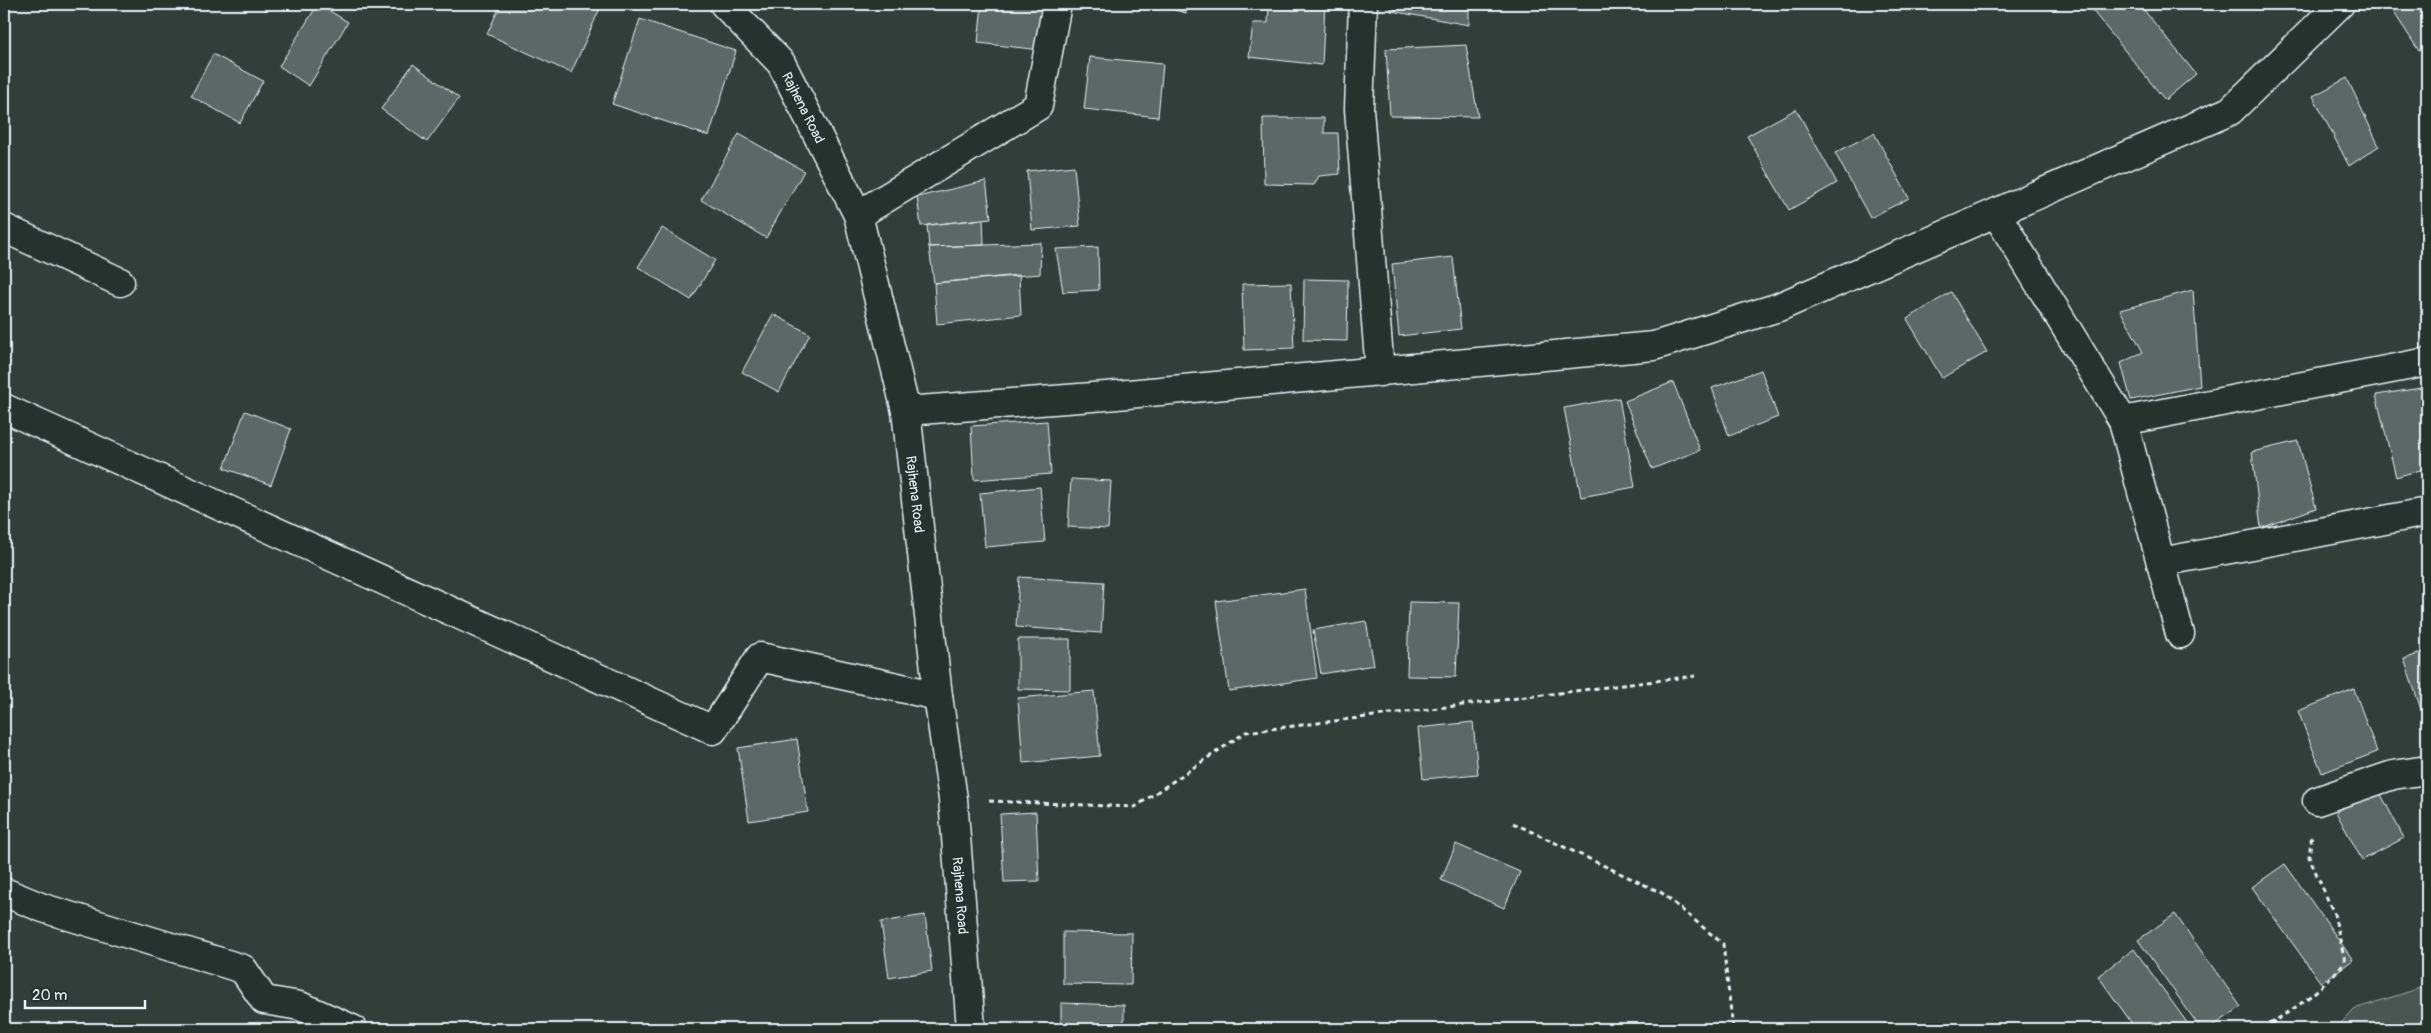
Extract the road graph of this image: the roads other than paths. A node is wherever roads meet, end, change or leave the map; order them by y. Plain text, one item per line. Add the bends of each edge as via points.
1 (724, 4) edge
2 (1057, 4) edge
3 (1363, 4) edge
4 (2340, 4) edge
5 (1996, 213) junction
6 (858, 215) junction
7 (4, 228) edge
8 (120, 282) dead end
9 (2427, 362) edge
10 (1380, 372) junction
11 (4, 408) edge
12 (906, 410) junction
13 (2123, 421) junction
14 (2427, 512) edge
15 (2161, 562) junction
16 (2180, 634) dead end
17 (938, 696) junction
18 (2427, 770) edge
19 (2317, 800) road end
20 (4, 892) edge
21 (352, 1029) edge
22 (971, 1029) edge

1 - 6 street, Rajhena Road via 781,63
2 - 6 street via 1038,106
3 - 10 street via 1359,109
4 - 5 street via 2230,111
5 - 10 street via 1779,307 1654,346
5 - 13 street
6 - 12 street, Rajhena Road
7 - 8 street
9 - 13 street
10 - 12 street
11 - 17 street via 713,730 760,657
12 - 17 street, Rajhena Road
13 - 15 street
14 - 15 street
15 - 16 street
17 - 22 street, Rajhena Road via 953,799
18 - 19 street via 2393,775
20 - 21 street via 43,908 243,969 264,1000 300,1006

